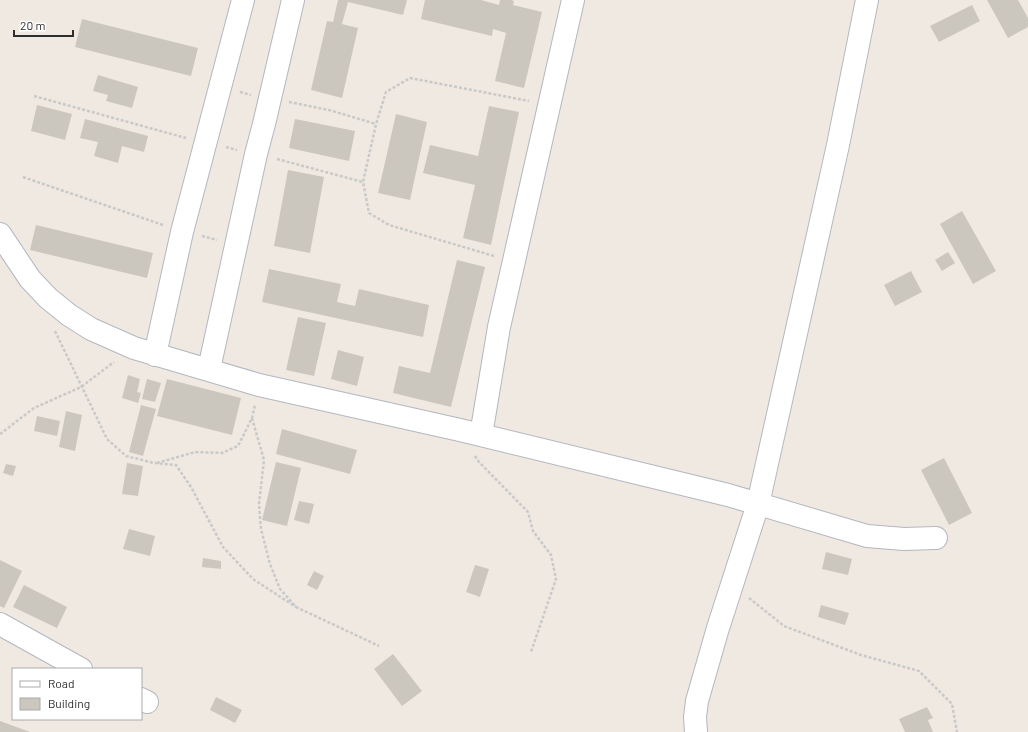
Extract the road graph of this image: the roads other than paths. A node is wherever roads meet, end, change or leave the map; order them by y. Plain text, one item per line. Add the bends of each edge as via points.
1 (243, 0) edge
2 (293, 0) edge
3 (573, 0) edge
4 (867, 0) edge
5 (0, 234) edge
6 (155, 355) junction
7 (209, 369) junction
8 (481, 435) junction
9 (758, 504) junction
10 (936, 538) dead end
11 (0, 624) edge
12 (78, 668) edge
13 (696, 732) edge

1 - 6 street via 182,232
2 - 7 street
3 - 8 street via 499,327
4 - 9 street via 838,145
5 - 6 street via 30,279 48,298 91,329
6 - 7 street
7 - 8 street via 259,385
8 - 9 street
9 - 10 street via 867,536
9 - 13 street via 697,701
11 - 12 street

